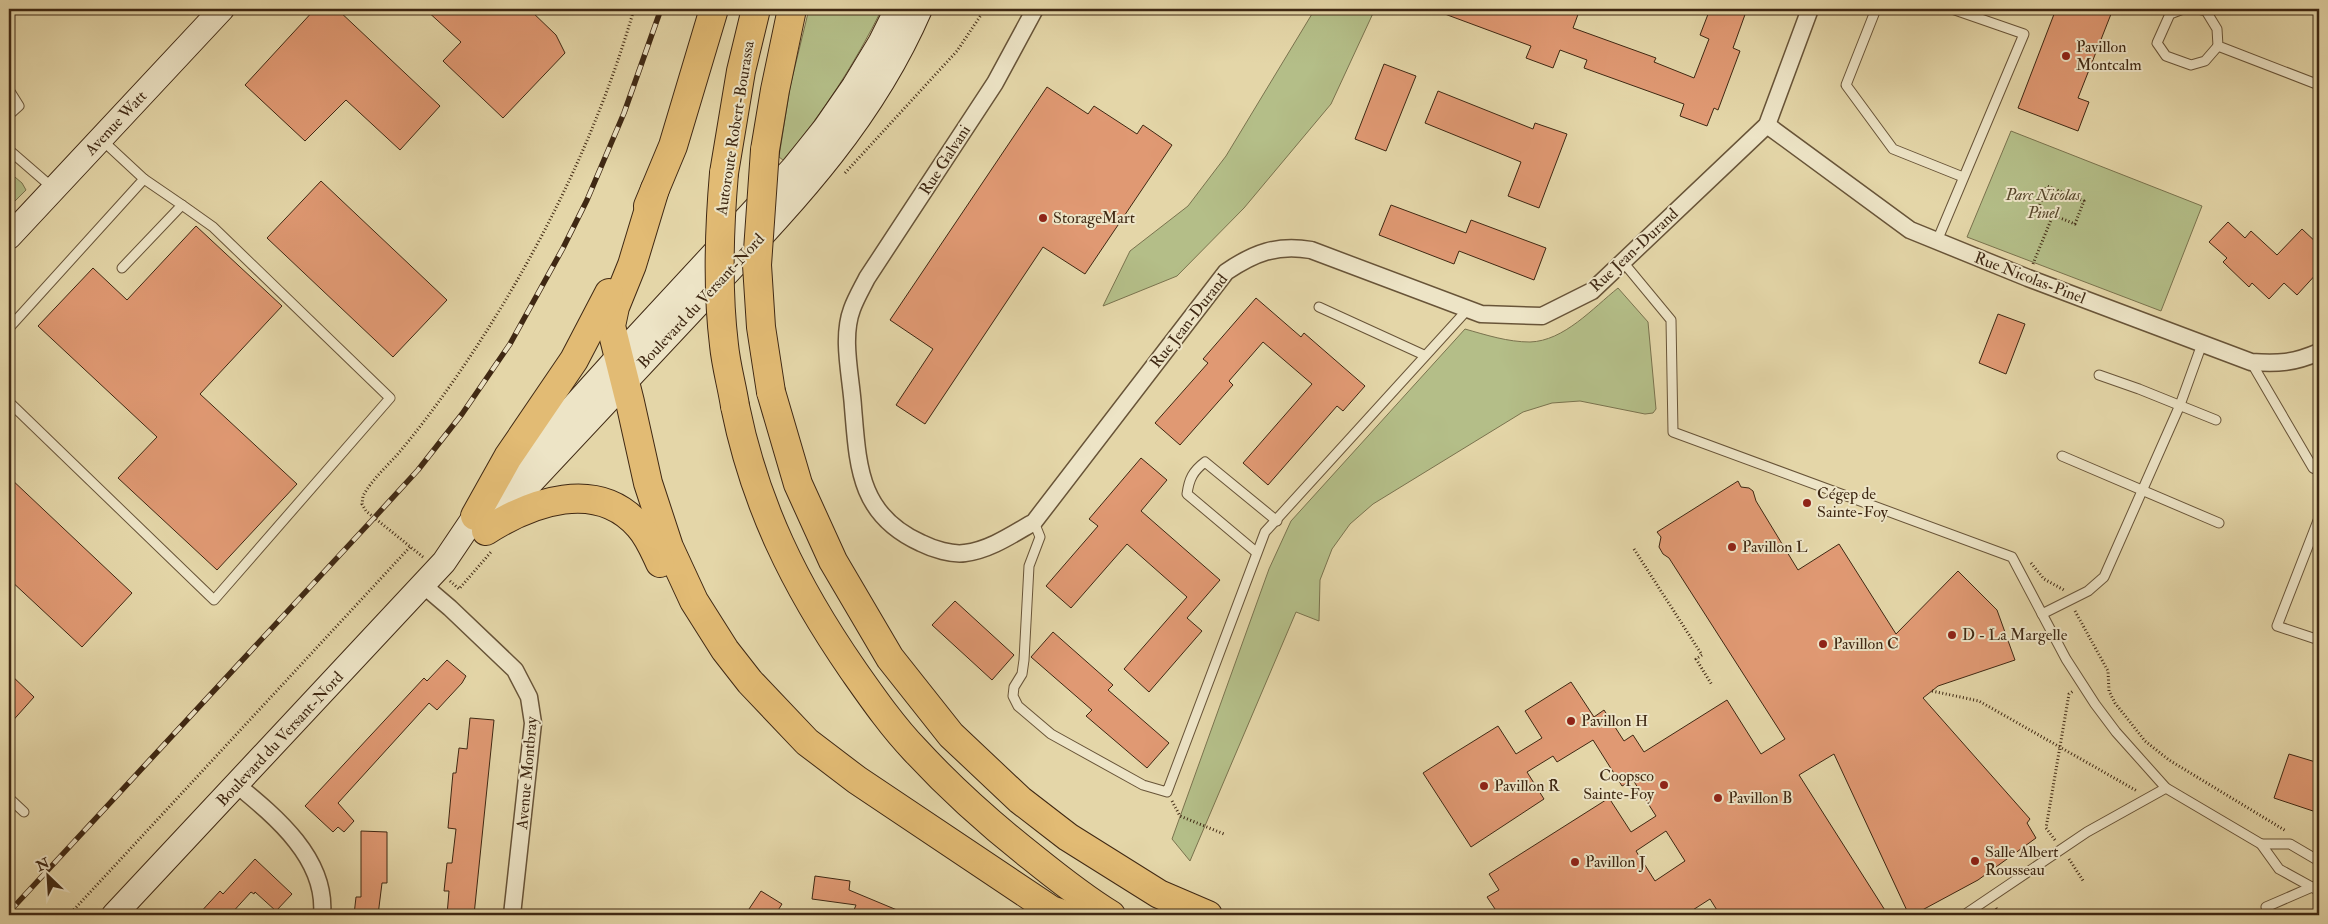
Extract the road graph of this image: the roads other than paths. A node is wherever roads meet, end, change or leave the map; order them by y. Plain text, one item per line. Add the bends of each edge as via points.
1 (222, 9) edge
2 (714, 9) edge
3 (756, 9) edge
4 (792, 9) edge
5 (897, 9) edge
6 (920, 9) edge
7 (1035, 9) edge
8 (1810, 9) edge
9 (1876, 9) edge
10 (1952, 9) edge
11 (2183, 9) edge
12 (2197, 9) edge
13 (2218, 46) junction
14 (2319, 85) edge
15 (9, 90) edge
16 (9, 115) edge
17 (1767, 125) junction
18 (101, 139) junction
19 (9, 150) edge
20 (1964, 177) junction
21 (144, 179) junction
22 (54, 189) junction
23 (656, 189) junction
24 (182, 204) junction
25 (9, 237) edge
26 (1937, 241) junction
27 (1623, 262) junction
28 (122, 268) dead end
29 (1319, 307) dead end
30 (1468, 309) junction
31 (852, 310) joint
32 (9, 329) edge
33 (2202, 344) junction
34 (2319, 352) edge
35 (1424, 355) junction
36 (618, 357) junction
37 (2251, 362) junction
38 (2099, 375) dead end
39 (625, 383) junction
40 (9, 402) edge
41 (2180, 404) junction
42 (2216, 420) dead end
43 (2062, 456) dead end
44 (2319, 471) edge
45 (2142, 492) junction
46 (2319, 518) edge
47 (1277, 521) junction
48 (1034, 522) junction
49 (480, 523) junction
50 (2219, 524) dead end
51 (1256, 552) junction
52 (423, 586) junction
53 (2042, 614) junction
54 (2319, 640) edge
55 (750, 682) junction
56 (237, 785) junction
57 (2166, 788) junction
58 (9, 798) edge
59 (24, 812) dead end
60 (2261, 844) junction
61 (2319, 862) edge
62 (2316, 889) edge
63 (2266, 907) dead end
64 (114, 915) edge
65 (322, 915) edge
66 (512, 915) edge
67 (1065, 915) edge
68 (1111, 915) edge
69 (1208, 915) edge
70 (1964, 915) edge

1 - 18 street, Avenue Watt
2 - 23 highway via 673,146
3 - 68 highway, Autoroute Robert-Bourassa, bridge via 741,72 724,173 719,284 724,347 744,450 776,538 827,633 914,749 955,792 1018,846 1086,900
4 - 69 highway, Autoroute Robert-Bourassa, bridge via 765,150 757,265 761,327 771,392 798,484 833,561 890,658 951,735 1020,800 1068,837 1159,894
5 - 36 street, Boulevard du Versant-Nord via 867,65 825,128 774,189
6 - 39 street, Boulevard du Versant-Nord via 880,87 827,163
7 - 31 street, Rue Galvani via 996,83 867,278
8 - 17 street, Rue Jean-Durand
9 - 20 lane via 1846,85 1893,149
10 - 20 lane via 2024,34
11 - 13 lane via 2170,14 2157,43 2166,56 2191,66 2204,61
12 - 13 lane via 2206,11 2217,29
13 - 14 lane
15 - 16 lane via 19,106
17 - 26 street, Rue Nicolas-Pinel via 1910,230
17 - 27 street, Rue Jean-Durand
18 - 21 lane
18 - 22 street, Avenue Watt
19 - 22 lane
20 - 26 lane
21 - 24 lane
21 - 32 lane
22 - 25 street, Avenue Watt
23 - 36 highway via 613,318 612,334
23 - 49 highway via 587,337 508,457
24 - 28 lane
24 - 40 lane via 213,227 390,398 214,600
26 - 33 street, Rue Nicolas-Pinel
27 - 30 street, Rue Jean-Durand via 1592,291 1542,316 1481,314
27 - 53 lane via 1671,320 1673,432 2007,555 2012,558
29 - 35 lane
30 - 35 lane
30 - 48 street, Rue Jean-Durand via 1311,250 1292,247 1248,257 1226,272
31 - 48 street, Rue Jean-Durand via 847,338 858,462 864,485 879,514 903,535 932,548 964,554 999,542
33 - 37 street, Rue Nicolas-Pinel
33 - 41 lane
34 - 37 street, Rue Nicolas-Pinel via 2279,364
35 - 47 lane
36 - 39 highway
36 - 49 street, Boulevard du Versant-Nord
37 - 44 lane via 2313,468
38 - 41 lane
39 - 49 street, Boulevard du Versant-Nord
39 - 55 highway via 648,483 677,567 714,633
41 - 42 lane
41 - 45 lane
43 - 45 lane
45 - 50 lane
45 - 53 lane via 2104,577 2070,602
46 - 54 lane via 2277,626
47 - 51 lane via 1265,532
47 - 51 lane via 1205,462 1194,471 1187,494
48 - 51 lane via 1040,537 1028,566 1024,660 1022,674 1012,696 1018,706 1051,734 1143,785 1167,792
49 - 52 street, Boulevard du Versant-Nord
49 - 55 highway via 553,501 584,499 614,507 632,519 646,535 704,640
52 - 56 street, Boulevard du Versant-Nord
52 - 66 street, Avenue Montbray via 507,662 521,679 532,705 533,723
53 - 57 lane via 2066,659 2116,732
55 - 67 highway via 785,721 830,761 1051,910
56 - 64 street, Boulevard du Versant-Nord
56 - 65 street via 268,810 305,852 318,878
57 - 60 lane
57 - 70 lane via 2087,832
58 - 59 lane
60 - 61 lane via 2290,844
60 - 62 lane via 2279,870
62 - 63 lane

